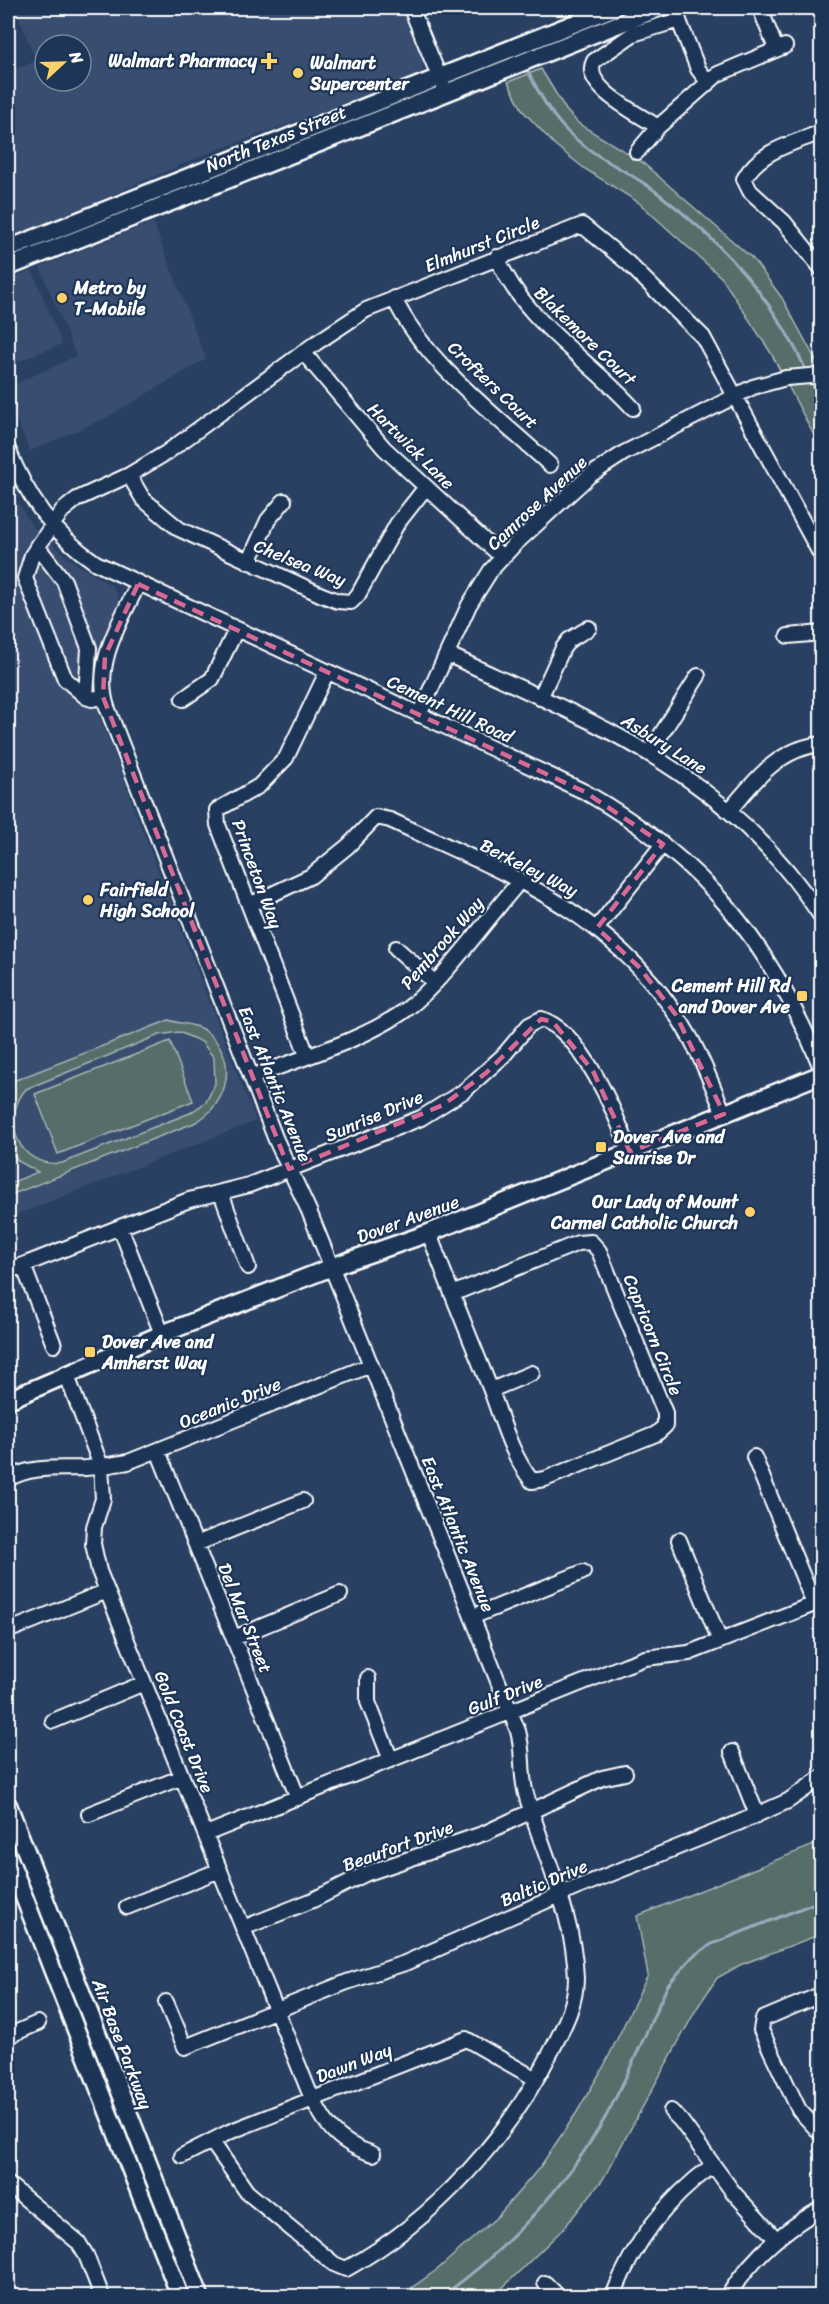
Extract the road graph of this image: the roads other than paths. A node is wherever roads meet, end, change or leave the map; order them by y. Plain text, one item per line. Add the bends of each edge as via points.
1 (411, 8) edge
2 (613, 8) edge
3 (659, 8) edge
4 (760, 8) edge
5 (677, 14) edge
6 (708, 82) junction
7 (442, 84) junction
8 (658, 127) junction
9 (822, 132) edge
10 (637, 152) dead end
11 (8, 249) edge
12 (497, 257) junction
13 (8, 267) edge
14 (822, 268) edge
15 (394, 298) junction
16 (303, 352) junction
17 (822, 375) edge
18 (736, 395) junction
19 (633, 408) dead end
20 (8, 449) edge
21 (550, 465) dead end
22 (129, 475) junction
23 (426, 487) junction
24 (284, 501) dead end
25 (52, 525) junction
26 (34, 550) junction
27 (502, 557) junction
28 (822, 557) edge
29 (249, 562) junction
30 (138, 584) junction
31 (589, 628) dead end
32 (236, 630) junction
33 (822, 633) edge
34 (788, 636) dead end
35 (447, 654) junction
36 (327, 672) junction
37 (698, 676) dead end
38 (87, 697) junction
39 (103, 697) junction
40 (540, 698) junction
41 (183, 699) dead end
42 (419, 715) junction
43 (822, 744) edge
44 (650, 752) junction
45 (729, 811) junction
46 (663, 844) junction
47 (518, 879) junction
48 (249, 905) junction
49 (820, 913) edge
50 (597, 928) junction
51 (396, 948) dead end
52 (434, 982) junction
53 (307, 1054) junction
54 (822, 1070) edge
55 (822, 1074) edge
56 (251, 1077) junction
57 (724, 1114) junction
58 (630, 1152) junction
59 (289, 1169) junction
60 (221, 1193) junction
61 (120, 1227) junction
62 (429, 1233) junction
63 (23, 1265) junction
64 (248, 1267) dead end
65 (331, 1268) junction
66 (8, 1271) edge
67 (452, 1294) junction
68 (162, 1334) junction
69 (54, 1345) dead end
70 (371, 1365) junction
71 (66, 1373) junction
72 (532, 1373) dead end
73 (491, 1390) junction
74 (8, 1400) edge
75 (158, 1451) junction
76 (754, 1457) dead end
77 (101, 1466) junction
78 (8, 1479) edge
79 (303, 1501) dead end
80 (679, 1540) dead end
81 (196, 1544) junction
82 (583, 1572) dead end
83 (107, 1591) junction
84 (340, 1594) dead end
85 (818, 1603) edge
86 (472, 1617) junction
87 (15, 1628) dead end
88 (234, 1638) junction
89 (720, 1641) junction
90 (368, 1678) dead end
91 (144, 1683) junction
92 (510, 1712) junction
93 (53, 1721) dead end
94 (732, 1752) dead end
95 (391, 1760) junction
96 (625, 1773) dead end
97 (182, 1777) junction
98 (822, 1777) edge
99 (298, 1798) junction
100 (8, 1805) edge
101 (531, 1811) junction
102 (89, 1814) dead end
103 (757, 1815) junction
104 (206, 1834) junction
105 (8, 1856) edge
106 (220, 1870) junction
107 (560, 1895) junction
108 (127, 1907) dead end
109 (243, 1928) junction
110 (822, 1994) edge
111 (166, 2002) dead end
112 (276, 2011) junction
113 (38, 2023) dead end
114 (8, 2036) edge
115 (536, 2079) junction
116 (313, 2098) junction
117 (671, 2111) dead end
118 (822, 2135) edge
119 (212, 2142) junction
120 (373, 2154) dead end
121 (182, 2156) dead end
122 (712, 2166) junction
123 (8, 2184) edge
124 (822, 2208) edge
125 (776, 2239) junction
126 (545, 2283) dead end
127 (102, 2296) edge
128 (180, 2296) edge
129 (200, 2296) edge
130 (558, 2296) edge
131 (613, 2296) edge
132 (728, 2296) edge

1 - 7 street
2 - 7 main road, North Texas Street
3 - 7 main road, North Texas Street
4 - 6 street via 781,47 724,70
5 - 6 street via 698,69
5 - 8 street via 633,34 591,68 592,75 611,98
6 - 8 street
7 - 11 main road, North Texas Street
7 - 13 main road, North Texas Street
8 - 10 street
9 - 14 street via 764,157 750,168 744,180
12 - 15 street, Elmhurst Circle
12 - 18 street, Elmhurst Circle via 582,225 593,231 688,320 713,352
12 - 19 street, Blakemore Court via 517,294 533,313
15 - 16 street, Elmhurst Circle via 350,319
15 - 21 street, Crofters Court via 409,324 451,374
16 - 22 street, Elmhurst Circle via 166,453
16 - 23 street, Hartwick Lane via 367,430
17 - 18 street, Camrose Avenue via 786,378
18 - 27 street, Camrose Avenue via 606,464
18 - 28 street, Elmhurst Circle
20 - 25 street, Cement Hill Road via 24,487
22 - 25 street, Elmhurst Circle via 77,499
22 - 29 street, Chelsea Way via 143,500 165,520
23 - 27 street, Hartwick Lane
23 - 29 street, Chelsea Way via 405,511 351,602 322,595
24 - 29 street via 268,520
25 - 26 street, Elmhurst Circle
25 - 30 street, Cement Hill Road via 78,551
26 - 38 street via 64,581 89,648
26 - 38 street via 25,578 65,679
27 - 35 street, Camrose Avenue via 479,588
30 - 32 street, Cement Hill Road
30 - 39 street, East Atlantic Avenue via 105,656
31 - 40 street via 569,639
32 - 36 street, Cement Hill Road
32 - 41 street via 212,679
33 - 34 street
35 - 40 street, Asbury Lane
35 - 42 street, Camrose Avenue
36 - 42 street, Cement Hill Road
36 - 48 street, Princeton Way via 286,758 259,786 216,810 218,825
37 - 44 street
38 - 39 street
39 - 56 street, East Atlantic Avenue
40 - 44 street, Asbury Lane
42 - 46 street, Cement Hill Road via 585,792
43 - 45 street via 780,757
44 - 45 street, Asbury Lane
45 - 49 street, Asbury Lane via 781,864
46 - 50 street
46 - 54 street, Cement Hill Road via 724,901 759,946 789,994
47 - 48 street, Berkeley Way via 376,817 311,876
47 - 50 street, Berkeley Way
47 - 52 street, Pembrook Way via 513,890
48 - 53 street, Princeton Way
50 - 57 street, Berkeley Way via 639,967 676,1015
51 - 52 street
52 - 53 street, Pembrook Way via 393,1018
53 - 56 street, Pembrook Way
55 - 57 main road, Dover Avenue
56 - 59 street, East Atlantic Avenue
57 - 58 main road, Dover Avenue
58 - 59 street, Sunrise Drive via 593,1071 553,1022 541,1019 529,1025 486,1073 444,1106
58 - 62 main road, Dover Avenue
59 - 60 street, Sunrise Drive
59 - 65 street, East Atlantic Avenue
60 - 61 street, Sunrise Drive via 189,1200
60 - 64 street
61 - 63 street, Sunrise Drive
61 - 68 street
62 - 65 main road, Dover Avenue
62 - 67 street, Capricorn Circle
63 - 66 street, Sunrise Drive
63 - 69 street
65 - 68 main road, Dover Avenue
65 - 70 street, East Atlantic Avenue
67 - 73 street, Capricorn Circle
67 - 73 street, Capricorn Circle via 578,1243 591,1242 599,1251 665,1413 665,1426 656,1434 532,1481 522,1469
68 - 71 main road, Dover Avenue
70 - 75 street, Oceanic Drive
70 - 86 street, East Atlantic Avenue
71 - 74 main road, Dover Avenue
71 - 77 street, Gold Coast Drive
72 - 73 street
75 - 77 street, Oceanic Drive via 128,1462
75 - 81 street, Del Mar Street
76 - 85 street
77 - 78 street, Oceanic Drive via 41,1468
77 - 83 street, Gold Coast Drive via 103,1499 93,1544
79 - 81 street
80 - 89 street
81 - 88 street, Del Mar Street
82 - 86 street
83 - 87 street
83 - 91 street, Gold Coast Drive
84 - 88 street
85 - 89 street, Gulf Drive
86 - 92 street, East Atlantic Avenue
88 - 99 street, Del Mar Street
89 - 92 street, Gulf Drive via 689,1653 645,1658
90 - 95 street via 368,1702
91 - 93 street
91 - 97 street, Gold Coast Drive
92 - 95 street, Gulf Drive
92 - 101 street, East Atlantic Avenue via 522,1744 523,1779
94 - 103 street
95 - 99 street, Gulf Drive
96 - 101 street, Beaufort Drive via 602,1778
97 - 102 street
97 - 104 street, Gold Coast Drive
98 - 103 street, Baltic Drive
99 - 104 street, Gulf Drive
100 - 129 main road, Air Base Parkway
101 - 107 street, East Atlantic Avenue
101 - 109 street, Beaufort Drive via 475,1837 365,1874
103 - 107 street, Baltic Drive
104 - 106 street, Gold Coast Drive
105 - 128 main road, Air Base Parkway
106 - 108 street
106 - 109 street, Gold Coast Drive
107 - 112 street, Baltic Drive via 405,1963
107 - 115 street, East Atlantic Avenue via 574,1963 575,1995 570,2014
109 - 112 street, Gold Coast Drive
110 - 118 street via 763,2019 761,2030 799,2110
111 - 112 street, Baltic Drive via 185,2047
112 - 116 street, Gold Coast Drive
113 - 114 street
115 - 116 street, Dawn Way via 466,2039
115 - 119 street, East Atlantic Avenue via 501,2132 452,2188 396,2235 346,2269 334,2264 247,2192
116 - 119 street, Dawn Way
116 - 120 street, Gold Coast Drive via 334,2133 353,2148
117 - 122 street
119 - 121 street, Dawn Way
122 - 125 street
122 - 131 street via 680,2192 645,2232
123 - 127 street via 78,2242
124 - 125 street
125 - 132 street
126 - 130 street

